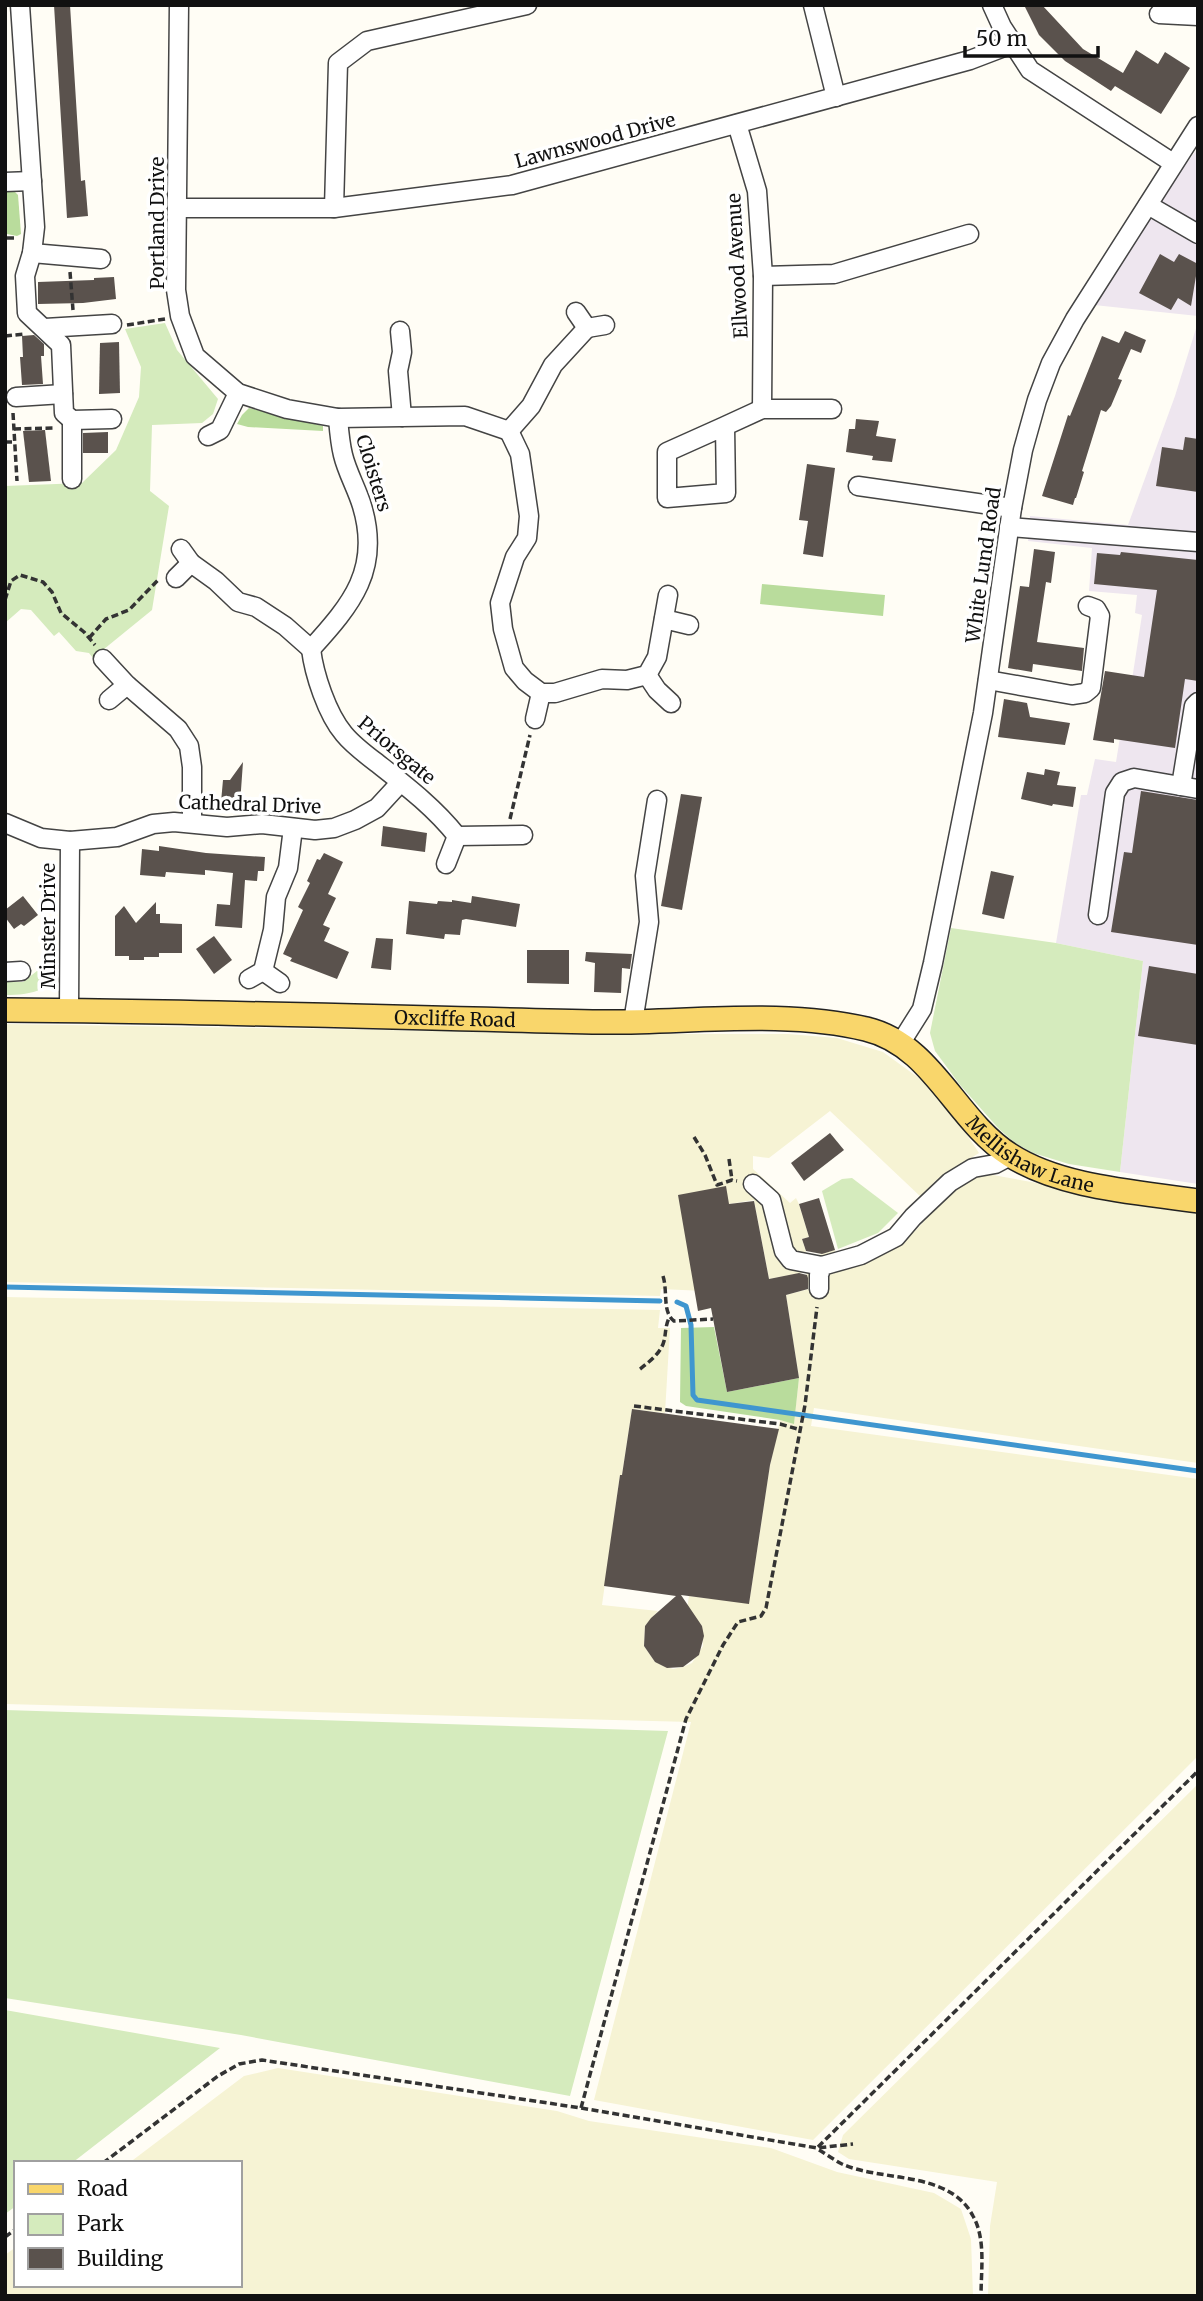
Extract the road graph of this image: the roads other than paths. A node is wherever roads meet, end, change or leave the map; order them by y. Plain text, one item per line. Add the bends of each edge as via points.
1 (20, 5) edge
2 (179, 5) edge
3 (527, 5) edge
4 (813, 5) edge
5 (992, 5) edge
6 (1159, 14) dead end
7 (1198, 16) edge
8 (13, 43) edge
9 (1012, 44) junction
10 (836, 97) junction
11 (737, 124) junction
12 (1198, 127) edge
13 (1173, 163) junction
14 (32, 181) junction
15 (5, 182) edge
16 (1148, 205) junction
17 (177, 208) junction
18 (334, 208) junction
19 (969, 234) dead end
20 (1198, 234) edge
21 (32, 253) junction
22 (101, 259) dead end
23 (763, 276) junction
24 (576, 312) dead end
25 (112, 324) road end
26 (398, 325) dead end
27 (605, 325) dead end
28 (45, 328) junction
29 (587, 328) junction
30 (238, 393) junction
31 (63, 394) junction
32 (14, 403) road end
33 (762, 408) junction
34 (832, 409) dead end
35 (402, 417) junction
36 (338, 418) junction
37 (112, 419) dead end
38 (71, 424) junction
39 (725, 426) junction
40 (509, 431) junction
41 (216, 434) dead end
42 (72, 479) dead end
43 (855, 486) dead end
44 (1012, 509) junction
45 (1009, 527) junction
46 (1198, 542) edge
47 (176, 578) road end
48 (668, 595) dead end
49 (1088, 606) dead end
50 (664, 619) junction
51 (689, 625) dead end
52 (311, 649) junction
53 (103, 659) road end
54 (646, 675) junction
55 (988, 680) junction
56 (127, 685) junction
57 (541, 692) junction
58 (109, 700) dead end
59 (664, 702) dead end
60 (1198, 702) edge
61 (535, 719) road end
62 (401, 783) junction
63 (1190, 787) edge
64 (657, 800) dead end
65 (192, 823) junction
66 (5, 824) edge
67 (293, 828) junction
68 (514, 830) road end
69 (457, 836) junction
70 (70, 841) junction
71 (446, 864) dead end
72 (1098, 915) dead end
73 (279, 983) dead end
74 (5, 1010) edge
75 (69, 1010) junction
76 (633, 1022) junction
77 (900, 1044) junction
78 (1010, 1156) junction
79 (753, 1184) dead end
80 (1198, 1201) edge
81 (822, 1266) junction
82 (819, 1289) road end

1 - 8 street
2 - 17 street, Portland Drive
3 - 18 street via 367,41 338,63
4 - 10 street
5 - 9 street
6 - 7 street
8 - 14 street
9 - 10 street, Lawnswood Drive
9 - 13 street via 1030,70
10 - 11 street, Lawnswood Drive
11 - 18 street, Lawnswood Drive via 512,185
11 - 23 street, Ellwood Avenue via 757,191
12 - 13 street, White Lund Road
13 - 16 street, White Lund Road
14 - 15 street
14 - 21 street
16 - 20 street
16 - 44 street, White Lund Road via 1051,363 1023,450
17 - 18 street, Lawnswood Drive
17 - 30 street, Portland Drive via 180,316 195,356
19 - 23 street via 834,274
21 - 22 street
21 - 28 street via 25,276 27,313
23 - 33 street, Ellwood Avenue
24 - 29 street
25 - 28 street
26 - 35 street
27 - 29 street
28 - 31 street via 61,345
29 - 40 street via 553,365 531,405
30 - 36 street, Portland Drive
30 - 41 street
31 - 32 street
31 - 38 street via 64,413
33 - 34 street
33 - 39 street
35 - 36 street, Portland Drive
35 - 40 street, Portland Drive via 465,416
36 - 52 street, Cloisters via 343,457 369,530 367,563 357,593
37 - 38 street
38 - 42 street
39 - 39 street via 726,494 667,498 667,452
40 - 57 street via 520,454 529,516 527,538 515,557 500,603 503,629 514,668
43 - 44 street
44 - 45 street, White Lund Road
45 - 46 street
45 - 55 street, White Lund Road
47 - 52 street via 186,556 238,602 257,607
48 - 50 street
49 - 55 street via 1100,616 1091,688 1085,693 1063,694
50 - 51 street
50 - 54 street via 657,657
52 - 62 street, Priorsgate via 330,713 343,733
53 - 56 street
54 - 57 street
54 - 59 street
55 - 77 street, White Lund Road via 922,1009
56 - 58 street
56 - 65 street via 178,729 189,746
57 - 61 street
60 - 63 street via 1194,706
62 - 67 street, Cathedral Drive via 377,808 355,821 334,828
62 - 69 street, Priorsgate via 439,813
63 - 72 street via 1134,778 1122,782 1115,793
64 - 76 street via 645,876 649,922
65 - 67 street, Cathedral Drive
65 - 70 street, Cathedral Drive via 153,824 117,837
66 - 70 street, Cathedral Drive via 41,838
67 - 73 street via 273,930 256,975
68 - 69 street
69 - 71 street
70 - 75 street, Minster Drive
74 - 75 main road, Oxcliffe Road
75 - 76 main road, Oxcliffe Road
76 - 77 main road, Oxcliffe Road via 785,1020 868,1029
77 - 78 main road, Mellishaw Lane via 927,1066 975,1124
78 - 80 main road, Mellishaw Lane via 1069,1180
78 - 81 street via 972,1168 950,1182 896,1237 861,1255
79 - 81 street via 771,1200 784,1251 791,1260
81 - 82 street

